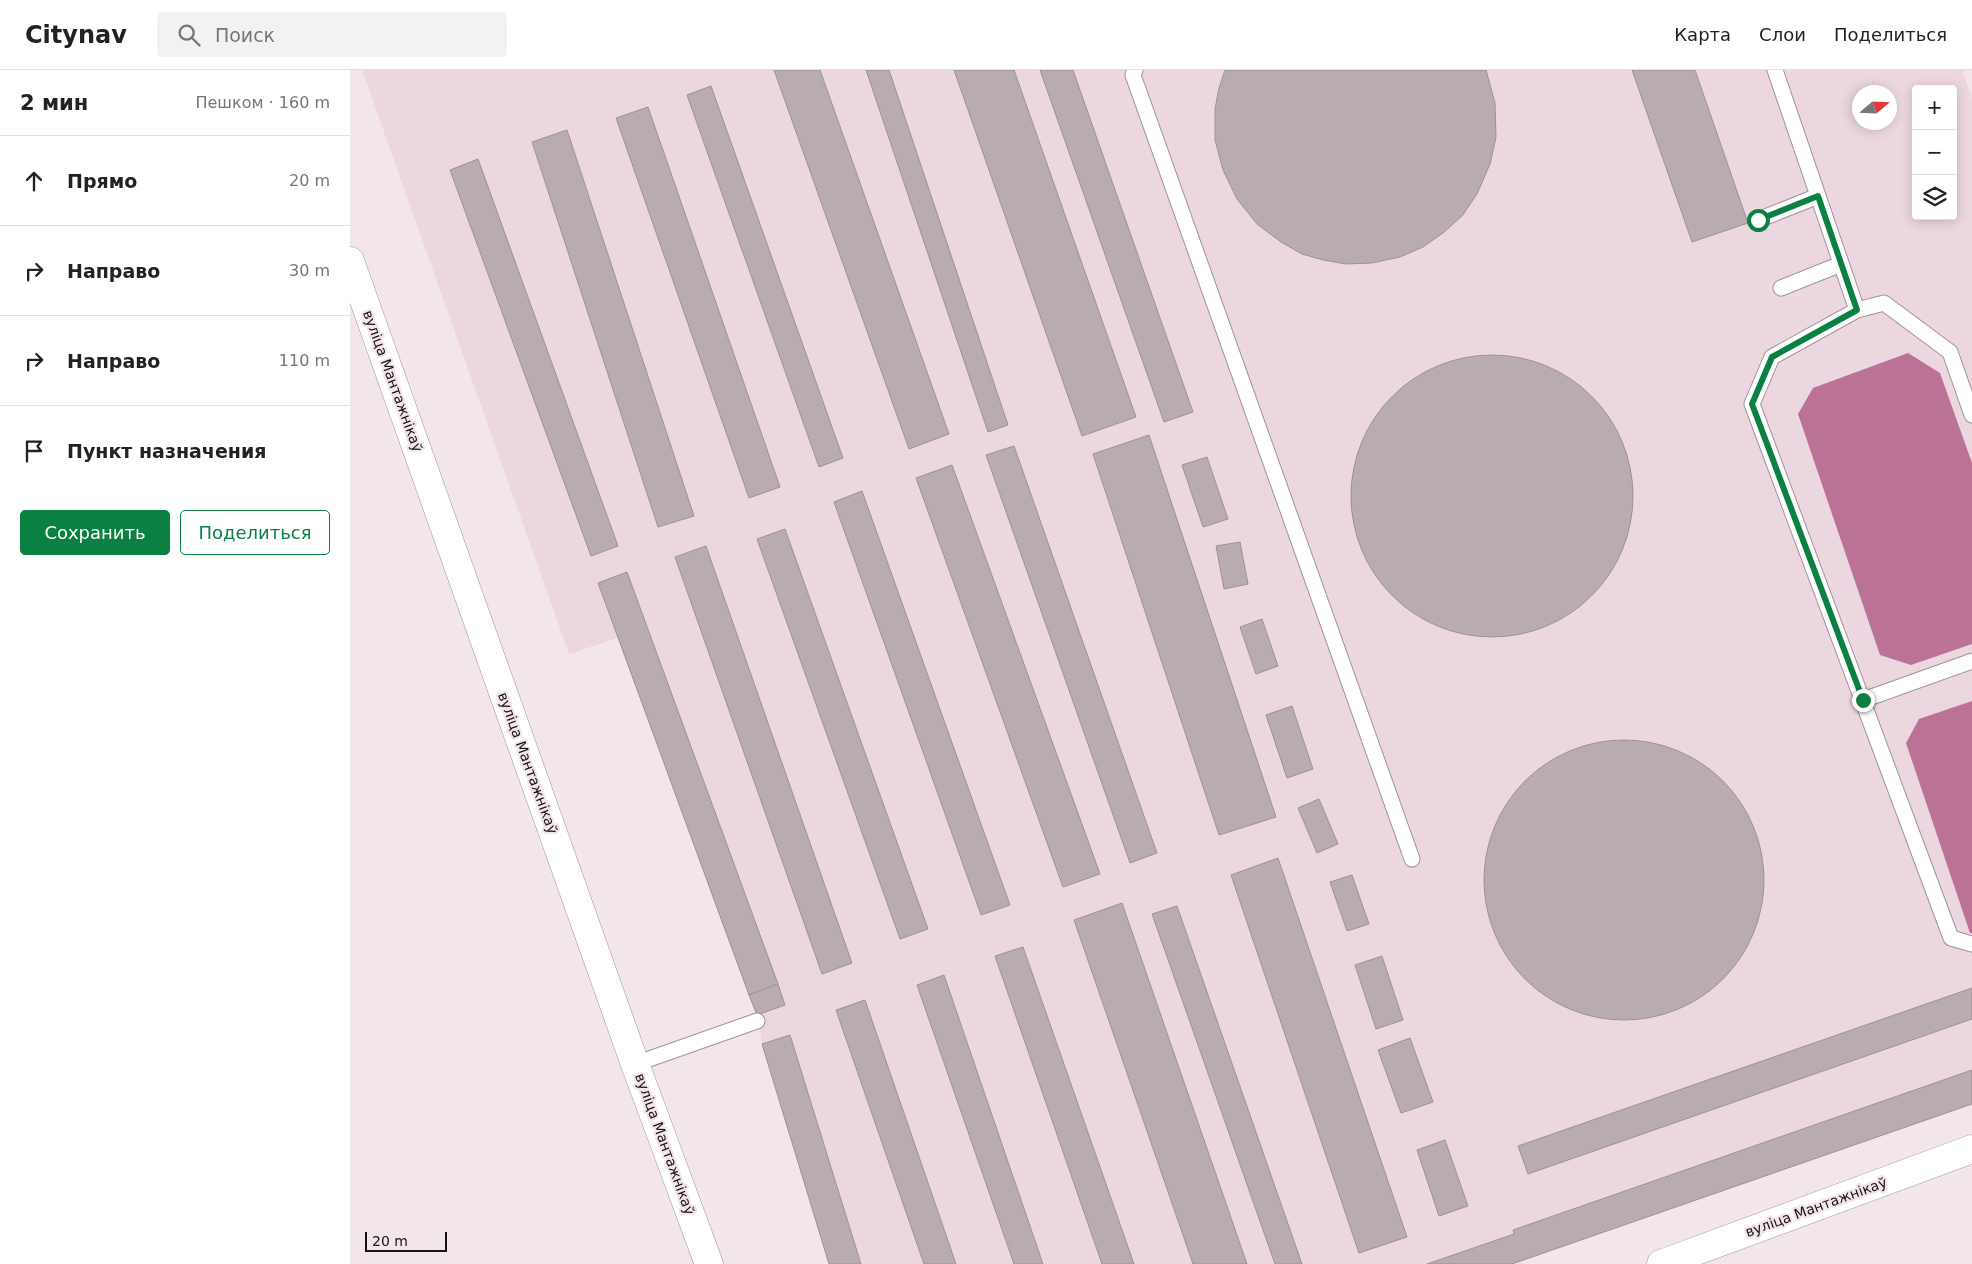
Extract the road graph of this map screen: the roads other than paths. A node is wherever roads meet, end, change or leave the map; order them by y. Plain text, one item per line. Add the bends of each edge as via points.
1 (1135, 70) edge
2 (1775, 70) edge
3 (1818, 196) junction
4 (1758, 220) dead end
5 (350, 261) edge
6 (1841, 264) junction
7 (1781, 288) dead end
8 (1857, 310) junction
9 (1972, 415) edge
10 (1972, 661) edge
11 (1863, 700) junction
12 (1412, 859) dead end
13 (1972, 944) edge
14 (757, 1020) dead end
15 (635, 1064) junction
16 (1972, 1149) edge
17 (709, 1264) edge
18 (1661, 1264) edge

1 - 12 lane via 1133,75
2 - 3 lane
3 - 4 lane
3 - 6 lane
5 - 15 street, вуліца Мантажнікаў
6 - 7 lane
6 - 8 lane
8 - 9 lane via 1884,303 1950,352
8 - 11 lane via 1772,357 1752,404
10 - 11 lane
11 - 13 lane via 1951,938
14 - 15 lane
15 - 17 street, вуліца Мантажнікаў
16 - 18 street, вуліца Мантажнікаў

